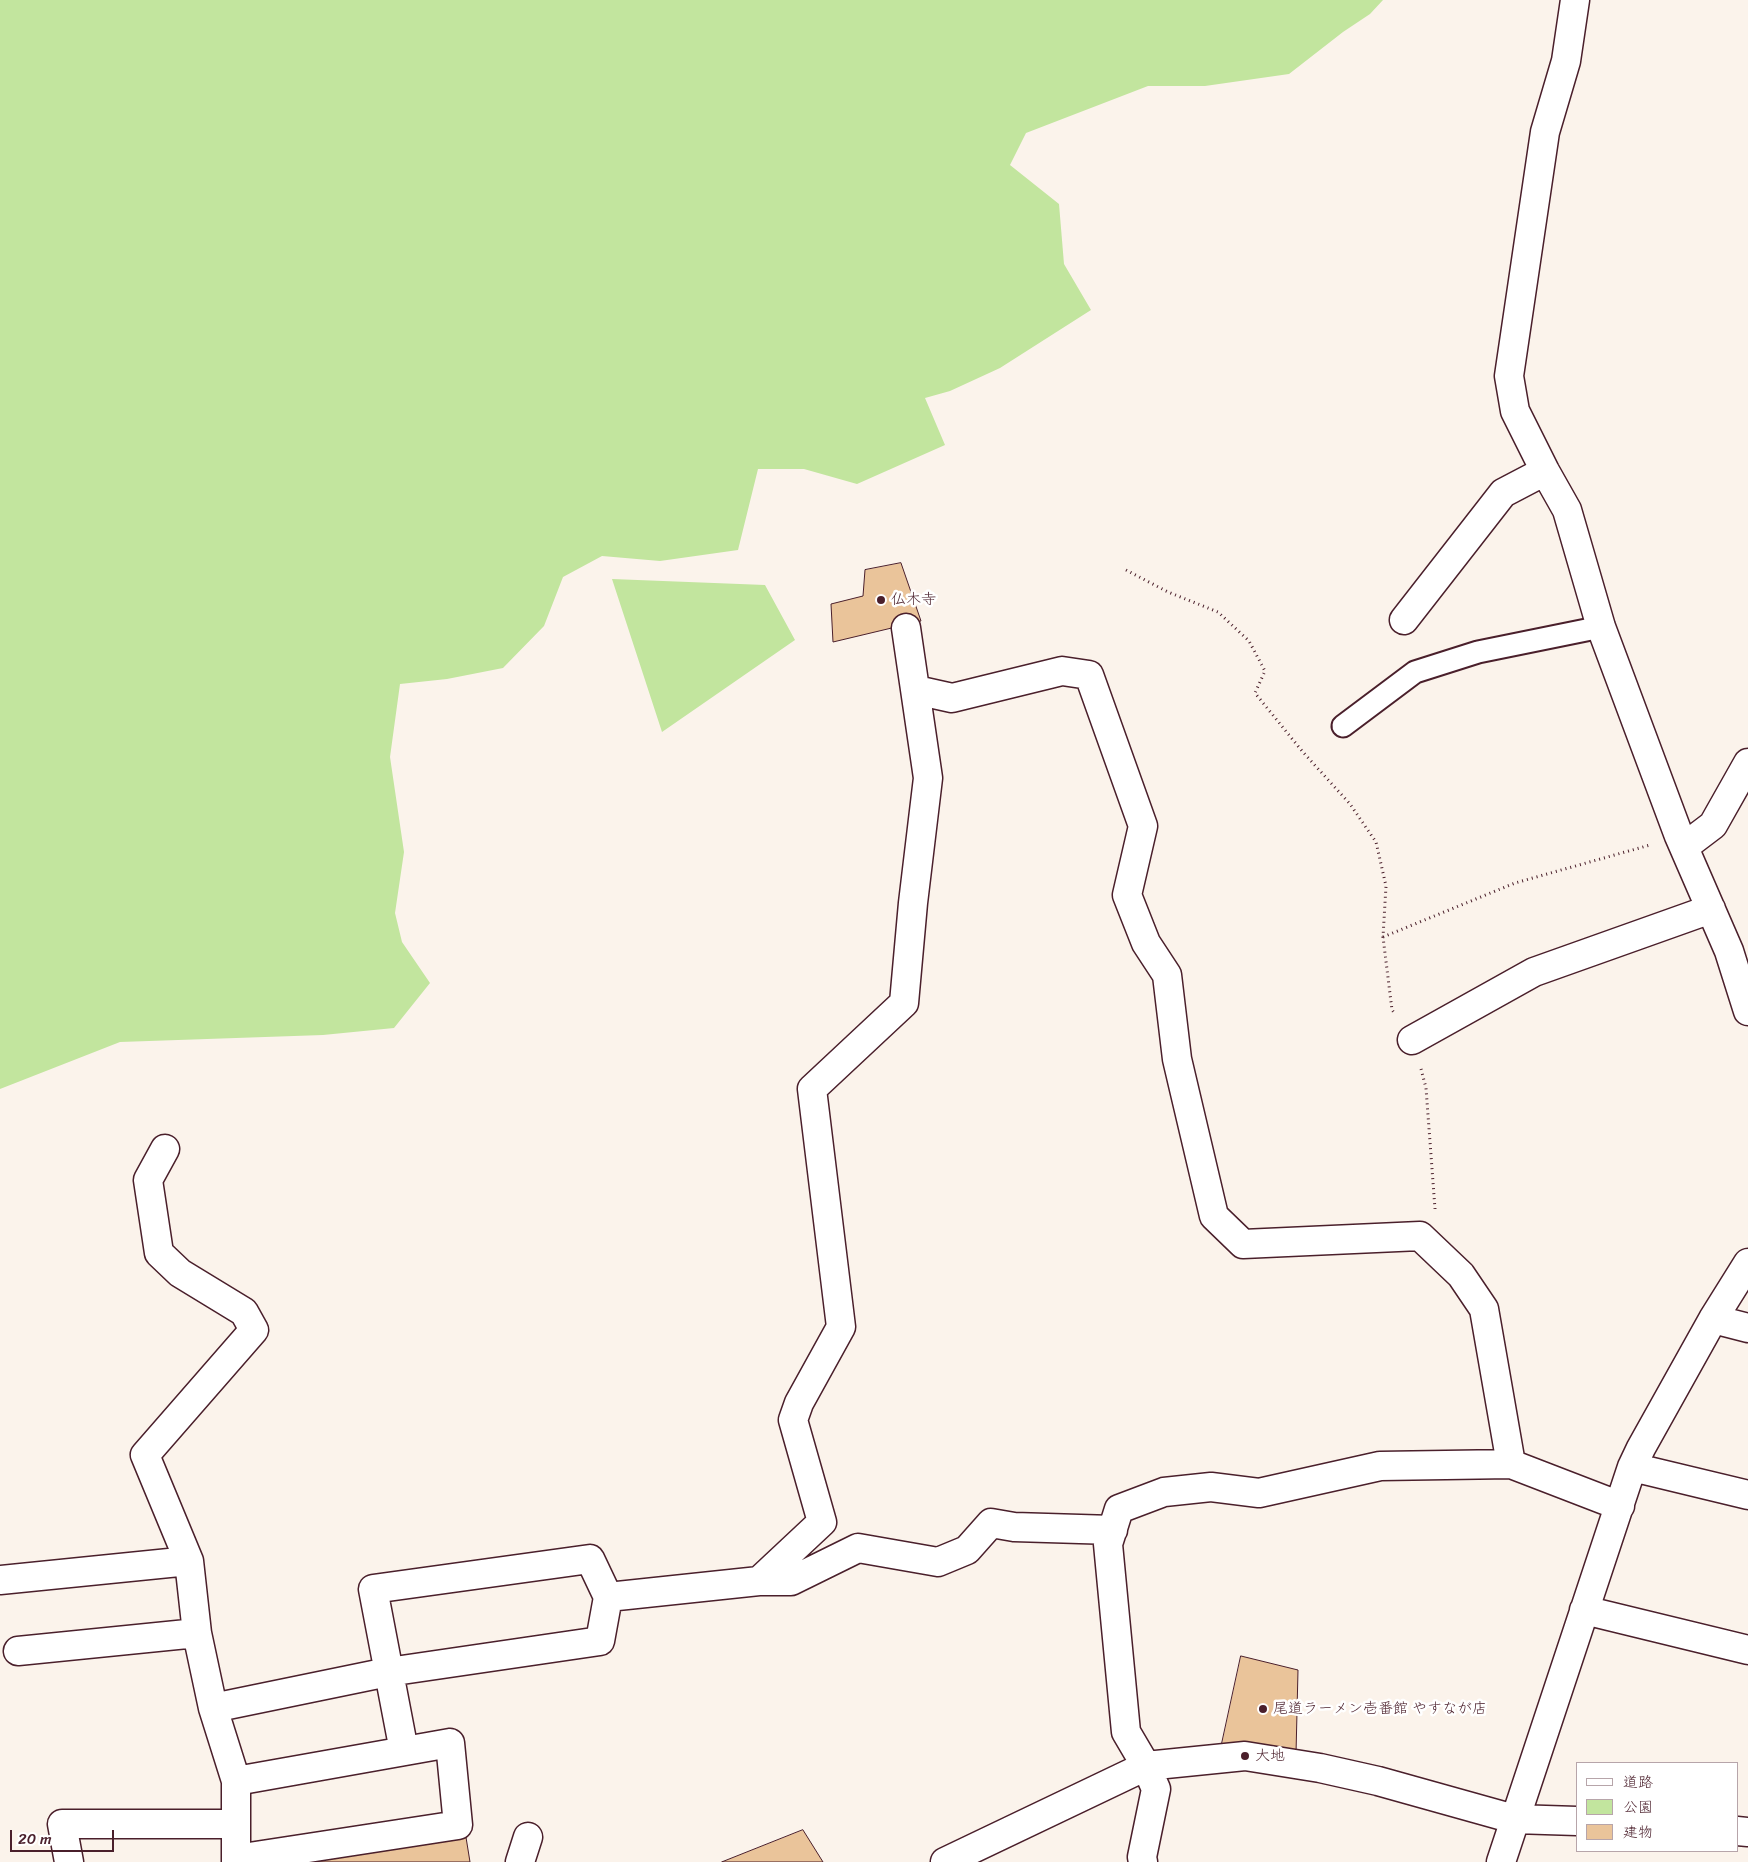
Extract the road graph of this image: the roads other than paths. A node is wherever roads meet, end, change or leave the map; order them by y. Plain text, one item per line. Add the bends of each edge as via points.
1 (1575, 0) edge
2 (1545, 471) junction
3 (1404, 620) dead end
4 (1601, 626) junction
5 (906, 628) dead end
6 (916, 690) junction
7 (1343, 726) dead end
8 (1748, 763) edge
9 (1682, 842) junction
10 (1711, 910) junction
11 (1748, 1011) edge
12 (1412, 1040) road end
13 (165, 1149) dead end
14 (1748, 1263) edge
15 (1713, 1319) junction
16 (1748, 1328) edge
17 (1511, 1464) junction
18 (1632, 1467) junction
19 (1748, 1495) edge
20 (1620, 1506) junction
21 (1113, 1530) junction
22 (189, 1561) junction
23 (0, 1580) edge
24 (759, 1581) junction
25 (608, 1597) junction
26 (1584, 1610) junction
27 (197, 1633) junction
28 (1748, 1650) edge
29 (18, 1651) dead end
30 (388, 1672) junction
31 (213, 1708) junction
32 (404, 1751) junction
33 (1146, 1766) junction
34 (236, 1781) junction
35 (1514, 1819) junction
36 (1576, 1821) edge
37 (236, 1824) junction
38 (236, 1860) edge
39 (69, 1862) edge
40 (944, 1862) edge
41 (1143, 1862) edge
42 (1501, 1862) edge

1 - 2 street via 1566,61 1545,132 1509,376 1515,411
2 - 3 street via 1504,493
2 - 4 street via 1567,510
4 - 7 lane via 1478,652 1415,672
4 - 9 street
5 - 6 street
6 - 17 street via 952,698 1062,671 1090,675 1143,826 1127,895 1146,943 1168,975 1177,1059 1214,1216 1243,1244 1420,1236 1461,1275 1484,1309
6 - 24 street via 928,778 904,1003 812,1088 841,1327 798,1403 793,1420 822,1522
8 - 9 street via 1713,825
9 - 10 street
10 - 11 street via 1729,951
10 - 12 street via 1534,972
13 - 22 street via 148,1180 159,1253 180,1273 244,1312 254,1330 145,1455
14 - 15 street
15 - 16 street
15 - 18 street
17 - 20 street
17 - 21 street via 1380,1466 1260,1493 1211,1487 1164,1492 1120,1509
18 - 19 street
18 - 20 street
20 - 26 street
21 - 24 street via 1014,1527 991,1523 967,1550 938,1562 858,1548 792,1581
21 - 33 street via 1108,1544 1126,1732
22 - 23 street
22 - 27 street
24 - 25 street
25 - 30 street via 600,1641
25 - 30 street via 590,1559 373,1589
26 - 28 street
26 - 35 street
27 - 29 street
27 - 31 street
30 - 31 street
30 - 32 street
31 - 34 street
32 - 34 street
32 - 38 street via 450,1743 458,1825
33 - 35 street via 1245,1756 1378,1781
33 - 40 street
33 - 41 street via 1156,1789
34 - 37 street
35 - 36 street
35 - 42 street
37 - 38 street
37 - 39 street via 62,1824

